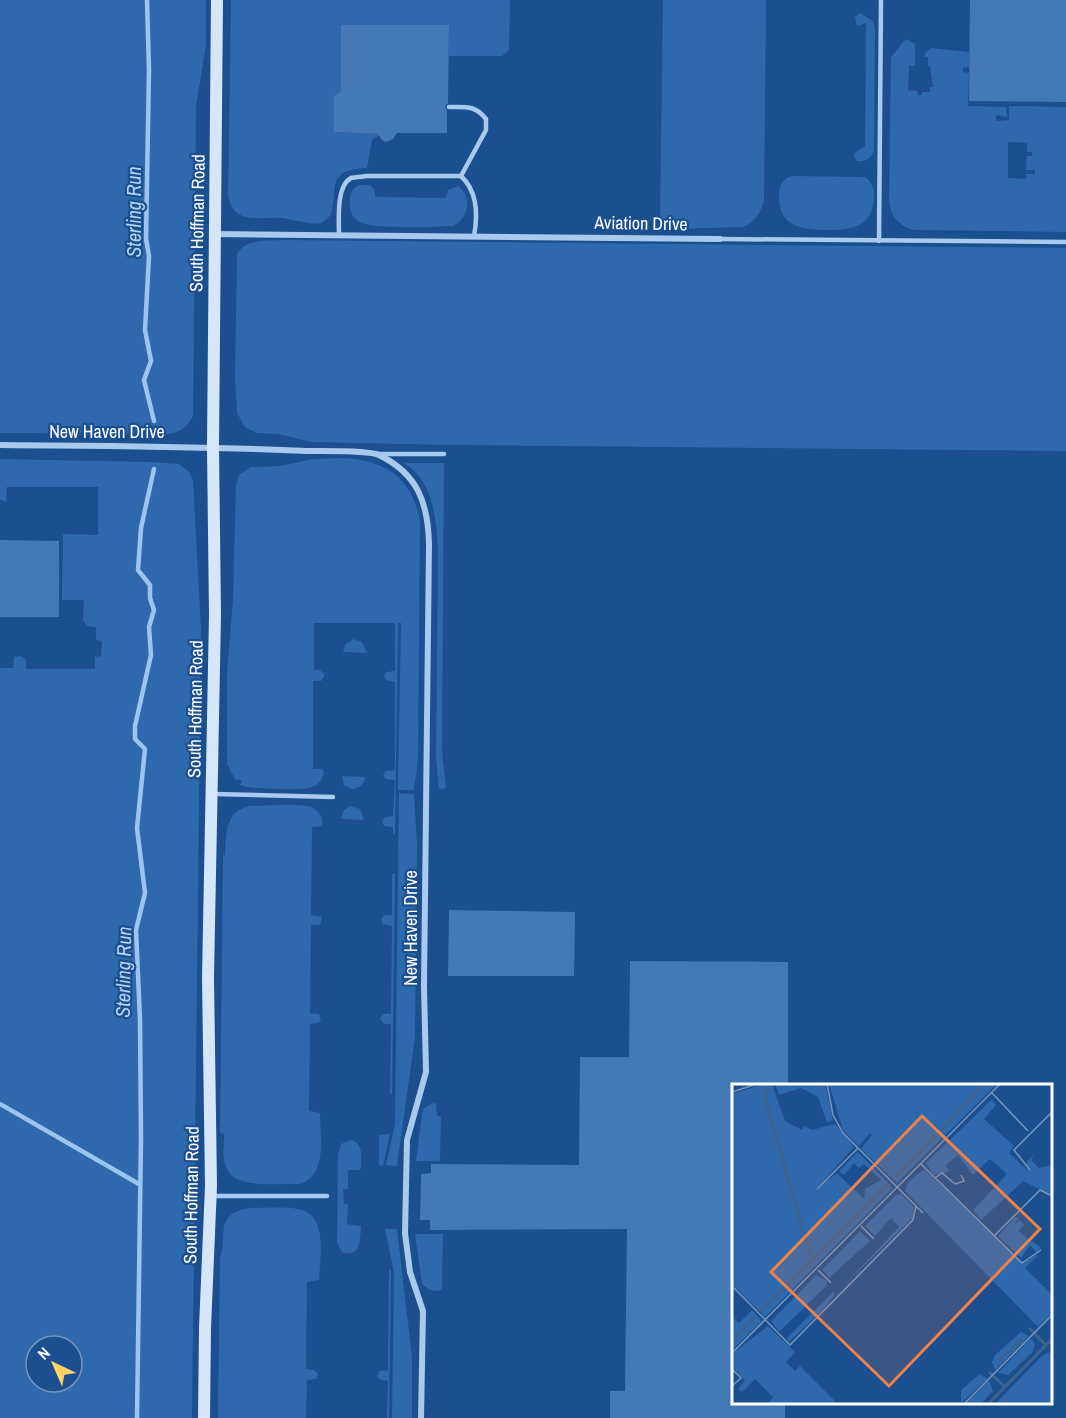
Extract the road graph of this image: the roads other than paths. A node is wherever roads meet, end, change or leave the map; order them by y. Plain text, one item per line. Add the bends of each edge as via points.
1 (217, 0) edge
2 (881, 0) edge
3 (449, 107) dead end
4 (461, 176) junction
5 (216, 234) junction
6 (339, 235) junction
7 (474, 236) junction
8 (720, 239) joint
9 (879, 241) junction
10 (1066, 242) edge
11 (0, 445) edge
12 (213, 447) junction
13 (376, 454) junction
14 (444, 454) dead end
15 (212, 794) junction
16 (333, 797) dead end
17 (210, 1196) junction
18 (327, 1196) dead end
19 (204, 1418) edge
20 (422, 1418) edge

1 - 5 street, South Hoffman Road
2 - 9 lane
3 - 4 lane via 468,107 486,118 486,130
4 - 6 lane via 352,178 341,195
4 - 7 lane via 475,198
5 - 6 street, Aviation Drive
5 - 12 street, South Hoffman Road
6 - 7 street, Aviation Drive
7 - 8 street, Aviation Drive
8 - 9 lane, Aviation Drive
9 - 10 lane, Aviation Drive
11 - 12 street, New Haven Drive
12 - 13 street, New Haven Drive
12 - 15 street, South Hoffman Road
13 - 14 lane
13 - 20 street, New Haven Drive via 400,470 420,492 429,529 426,1072 408,1140 405,1233 410,1272 423,1311
15 - 16 lane
15 - 17 street, South Hoffman Road via 208,977
17 - 18 lane
17 - 19 street, South Hoffman Road

